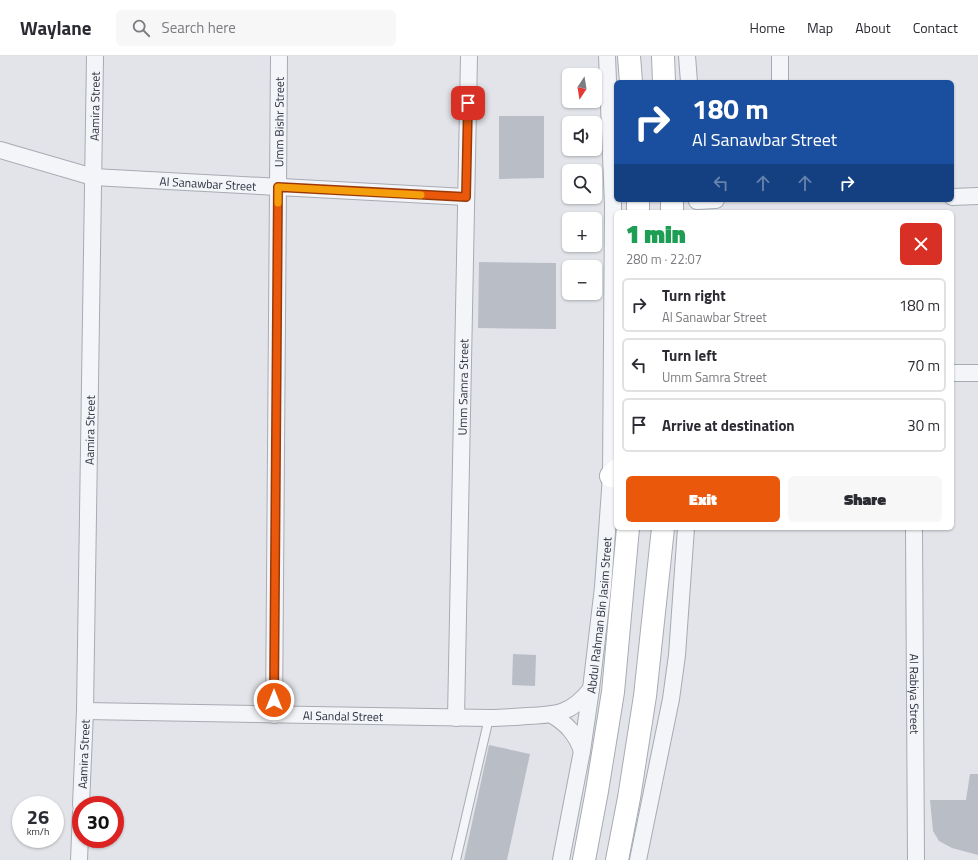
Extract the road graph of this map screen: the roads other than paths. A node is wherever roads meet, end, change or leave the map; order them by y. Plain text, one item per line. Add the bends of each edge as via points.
1 (96, 56) edge
2 (279, 56) edge
3 (469, 56) edge
4 (607, 56) edge
5 (629, 56) edge
6 (663, 56) edge
7 (687, 56) edge
8 (780, 56) edge
9 (630, 80) edge
10 (664, 80) edge
11 (689, 80) edge
12 (780, 80) edge
13 (0, 150) edge
14 (93, 177) junction
15 (278, 187) junction
16 (978, 196) edge
17 (466, 197) junction
18 (954, 197) edge
19 (954, 373) edge
20 (978, 373) edge
21 (613, 473) edge
22 (628, 530) edge
23 (664, 530) edge
24 (686, 530) edge
25 (914, 530) edge
26 (591, 689) junction
27 (85, 711) junction
28 (274, 715) junction
29 (552, 715) junction
30 (456, 718) junction
31 (489, 718) junction
32 (582, 751) junction
33 (81, 796) edge
34 (80, 848) edge
35 (79, 860) edge
36 (456, 860) edge
37 (561, 860) edge
38 (584, 860) edge
39 (617, 860) edge
40 (638, 860) edge
41 (916, 860) edge

1 - 14 street, Aamira Street
2 - 15 street, Umm Bishr Street
3 - 17 street, Umm Samra Street
4 - 21 street, Abdul Rahman Bin Jasim Street via 613,205
5 - 9 main road
6 - 10 main road
7 - 11 street
8 - 12 street
13 - 14 street, Al Sanawbar Street
14 - 15 street, Al Sanawbar Street
14 - 27 street, Aamira Street
15 - 17 street, Al Sanawbar Street
15 - 28 street, Umm Bishr Street
16 - 18 street
17 - 30 street, Umm Samra Street
19 - 20 street
21 - 26 street, Abdul Rahman Bin Jasim Street
22 - 38 main road, Abdul Rahman Bin Jasim Street via 613,692
23 - 39 main road via 645,696
24 - 40 street via 677,655 671,699
25 - 41 street, Al Rabiya Street
26 - 29 street, Al Sandal Street via 574,706
26 - 32 street, Abdul Rahman Bin Jasim Street
27 - 28 street, Al Sandal Street
27 - 33 street, Aamira Street
28 - 30 street, Al Sandal Street
29 - 31 street, Al Sandal Street
29 - 32 street via 571,730
30 - 31 street, Al Sandal Street
31 - 36 lane
32 - 37 street, Abdul Rahman Bin Jasim Street
34 - 35 street

